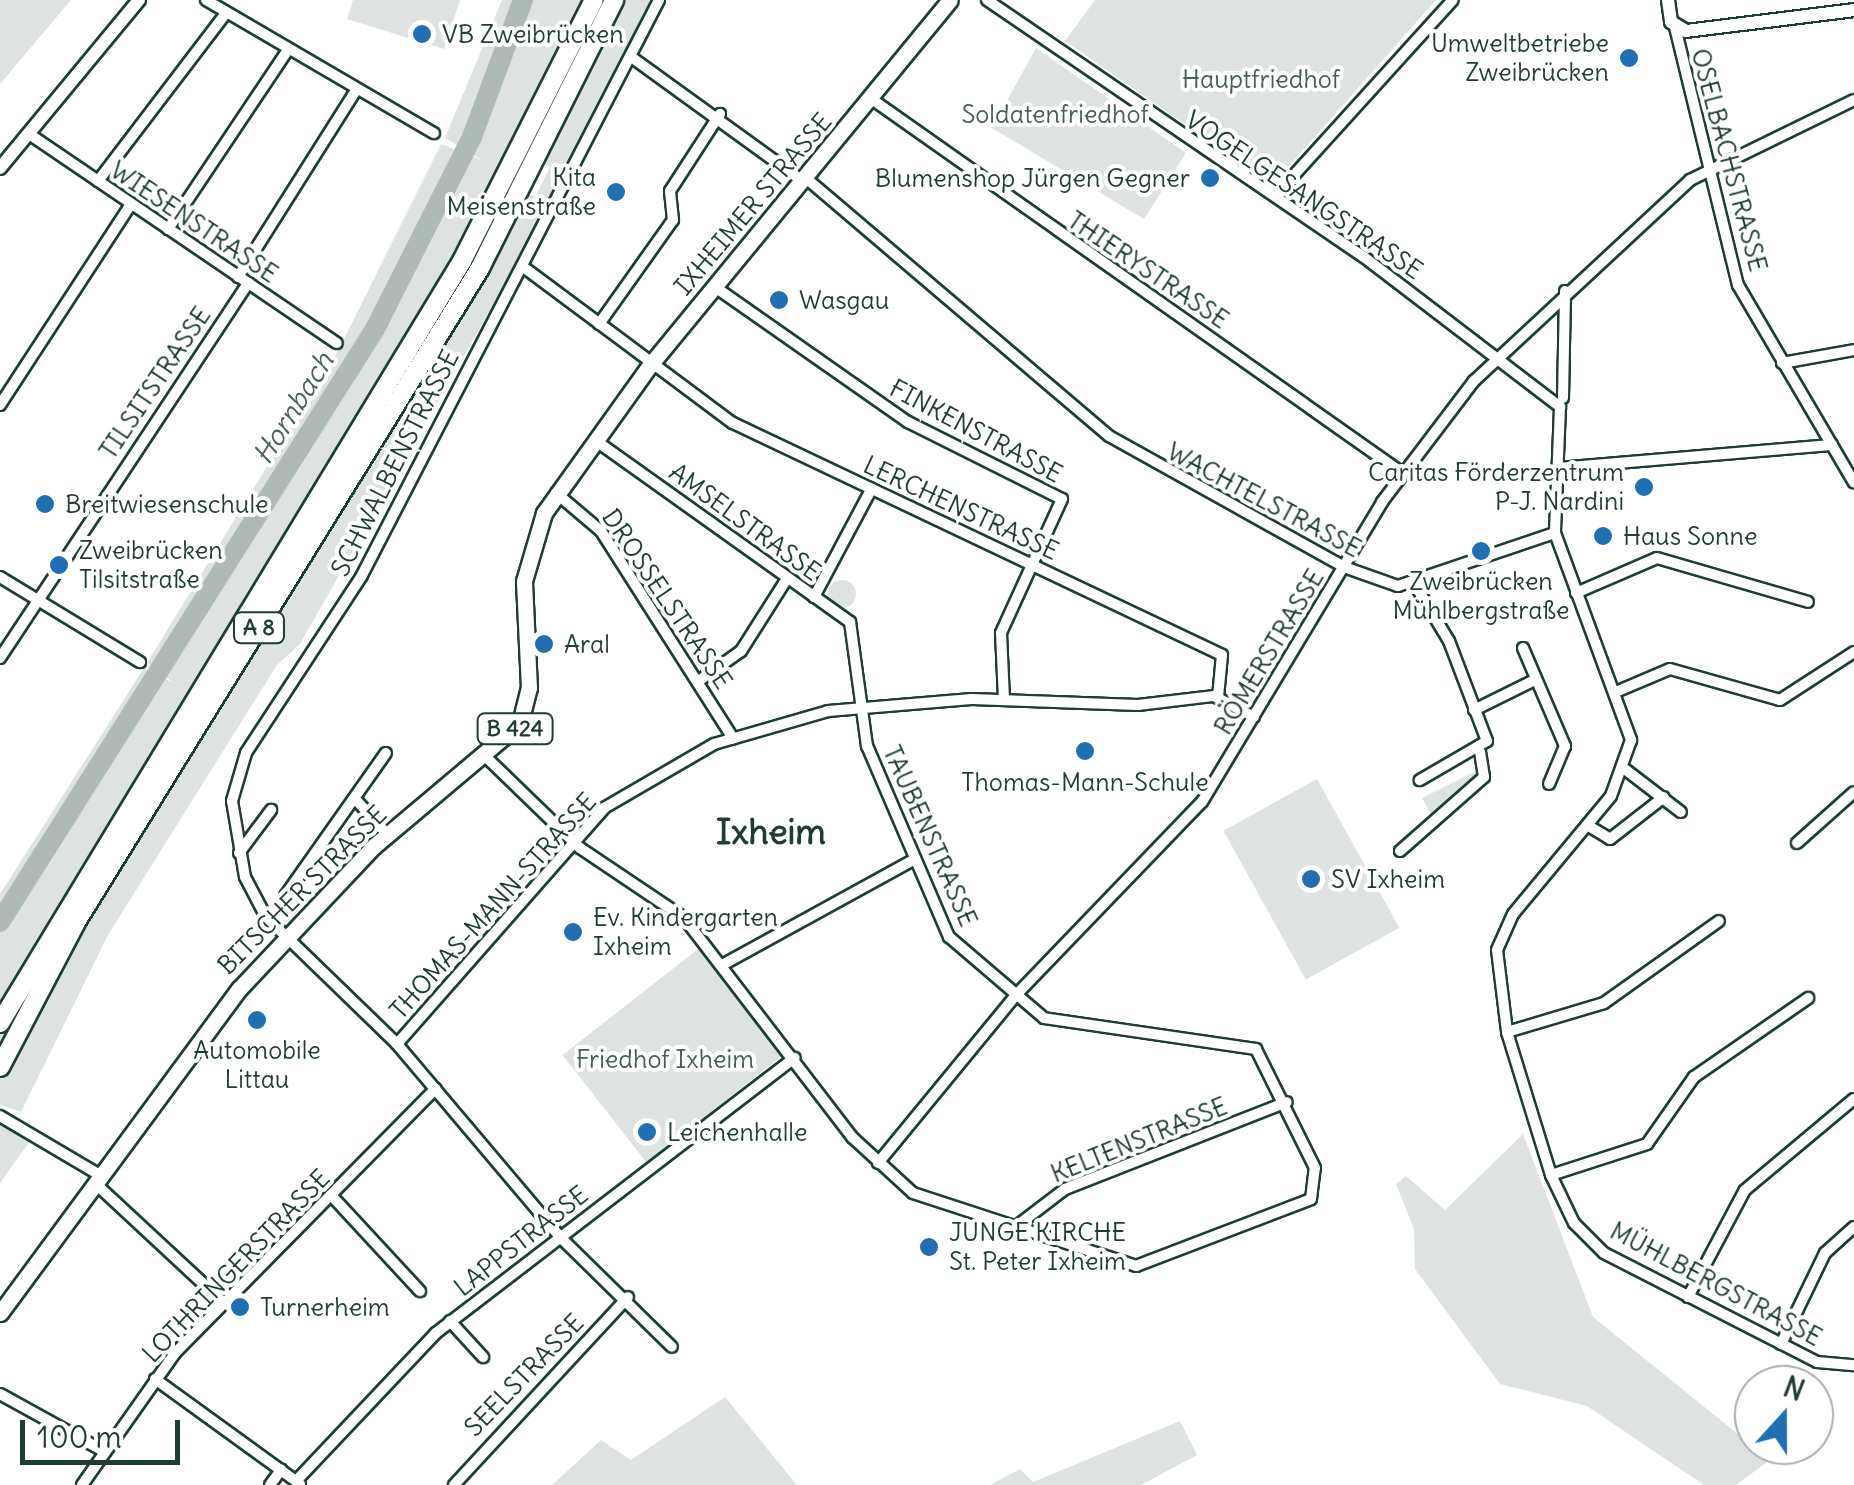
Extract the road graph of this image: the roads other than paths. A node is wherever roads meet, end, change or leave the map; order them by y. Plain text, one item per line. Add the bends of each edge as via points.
1 (139, 0) edge
2 (206, 0) edge
3 (594, 0) edge
4 (614, 0) edge
5 (659, 0) edge
6 (950, 0) edge
7 (987, 0) edge
8 (1453, 0) edge
9 (1668, 0) edge
10 (1854, 10) edge
11 (226, 13) junction
12 (1675, 27) junction
13 (288, 50) junction
14 (634, 59) junction
15 (356, 90) junction
16 (873, 100) junction
17 (1854, 100) edge
18 (720, 114) junction
19 (434, 133) dead end
20 (29, 134) junction
21 (530, 157) junction
22 (0, 168) edge
23 (1704, 173) junction
24 (98, 181) junction
25 (806, 181) junction
26 (514, 187) junction
27 (1276, 195) junction
28 (132, 204) junction
29 (168, 229) junction
30 (522, 266) junction
31 (243, 280) junction
32 (715, 287) junction
33 (1565, 291) junction
34 (599, 324) junction
35 (337, 342) dead end
36 (1854, 350) edge
37 (1498, 356) junction
38 (1782, 364) junction
39 (650, 365) junction
40 (1563, 398) dead end
41 (0, 405) edge
42 (595, 440) junction
43 (1832, 445) junction
44 (1557, 468) junction
45 (1401, 472) junction
46 (1854, 483) edge
47 (872, 488) junction
48 (556, 494) junction
49 (1555, 533) junction
50 (1034, 565) junction
51 (1344, 566) junction
52 (0, 577) edge
53 (786, 580) junction
54 (1414, 583) junction
55 (1576, 593) junction
56 (814, 597) junction
57 (36, 598) junction
58 (1808, 602) dead end
59 (1522, 648) dead end
60 (1854, 652) edge
61 (0, 658) edge
62 (140, 662) dead end
63 (700, 680) junction
64 (1533, 681) junction
65 (1618, 690) junction
66 (1218, 697) junction
67 (1004, 698) junction
68 (860, 707) junction
69 (1474, 710) junction
70 (1254, 717) junction
71 (733, 738) junction
72 (1480, 752) junction
73 (386, 754) dead end
74 (487, 758) junction
75 (1626, 770) junction
76 (1420, 780) dead end
77 (1550, 784) dead end
78 (1854, 792) edge
79 (1664, 797) junction
80 (358, 802) junction
81 (270, 810) dead end
82 (1681, 812) dead end
83 (1587, 825) junction
84 (387, 834) junction
85 (572, 841) junction
86 (1797, 843) dead end
87 (1400, 852) dead end
88 (240, 853) junction
89 (915, 859) junction
90 (285, 896) dead end
91 (1718, 920) dead end
92 (286, 940) junction
93 (724, 964) junction
94 (1014, 996) junction
95 (1808, 998) dead end
96 (0, 1023) edge
97 (1507, 1032) junction
98 (397, 1044) junction
99 (795, 1058) junction
100 (0, 1068) edge
101 (435, 1089) junction
102 (1854, 1098) edge
103 (1287, 1102) junction
104 (0, 1116) edge
105 (878, 1163) junction
106 (1551, 1175) junction
107 (100, 1181) junction
108 (331, 1195) junction
109 (1854, 1227) edge
110 (1014, 1228) junction
111 (560, 1236) junction
112 (420, 1291) dead end
113 (628, 1296) junction
114 (1688, 1297) junction
115 (225, 1304) junction
116 (0, 1314) edge
117 (450, 1321) junction
118 (1781, 1344) junction
119 (672, 1347) dead end
120 (483, 1357) dead end
121 (1854, 1365) edge
122 (155, 1378) junction
123 (0, 1394) edge
124 (105, 1452) junction
125 (281, 1470) junction
126 (299, 1483) edge
127 (82, 1485) edge
128 (270, 1485) edge
129 (454, 1485) edge

1 - 20 street
2 - 11 street
3 - 21 highway, A 8
4 - 21 highway, A 8
5 - 14 street, SCHWALBENSTRASSE
6 - 16 main road, IXHEIMER STRASSE / B 424
7 - 27 street, VOGELGESANGSTRASSE
8 - 27 street
9 - 12 street, OSELBACHSTRASSE
10 - 12 street
11 - 13 street
11 - 24 street
12 - 23 street, OSELBACHSTRASSE
13 - 15 street
13 - 29 street
14 - 18 street, WACHTELSTRASSE
14 - 30 street, SCHWALBENSTRASSE
15 - 19 street
15 - 31 street, TILSITSTRASSE
16 - 25 main road, IXHEIMER STRASSE / B 424
16 - 45 street, THIERYSTRASSE
17 - 23 street, RÖMERSTRASSE
18 - 25 street, WACHTELSTRASSE
18 - 34 street via 670,191 673,220
20 - 22 street
20 - 24 street, WIESENSTRASSE
21 - 26 highway, A 8
23 - 33 street, RÖMERSTRASSE
23 - 38 street, OSELBACHSTRASSE via 1738,285
24 - 28 street, WIESENSTRASSE
25 - 32 main road, IXHEIMER STRASSE / B 424
25 - 51 street, WACHTELSTRASSE via 1109,436
26 - 96 highway, A 8
26 - 100 highway, A 8 via 76,922
27 - 37 street, VOGELGESANGSTRASSE
28 - 29 street, WIESENSTRASSE
28 - 41 street
29 - 31 street, WIESENSTRASSE
30 - 34 street, LERCHENSTRASSE
30 - 88 street, SCHWALBENSTRASSE via 361,577 239,767 232,801
31 - 35 street, WIESENSTRASSE
31 - 57 street, TILSITSTRASSE
32 - 39 main road, IXHEIMER STRASSE / B 424
32 - 50 street, FINKENSTRASSE via 908,422 1059,496
33 - 37 street, RÖMERSTRASSE
33 - 40 street
34 - 39 street, LERCHENSTRASSE
36 - 38 street
37 - 44 street via 1560,407
37 - 45 street, RÖMERSTRASSE
38 - 43 street, OSELBACHSTRASSE
39 - 42 main road, IXHEIMER STRASSE / B 424
39 - 47 street, LERCHENSTRASSE via 733,422
42 - 48 main road, BITSCHER STRASSE / B 424
42 - 53 street, AMSELSTRASSE
43 - 44 street
43 - 46 street, OSELBACHSTRASSE
44 - 49 street
45 - 51 street, RÖMERSTRASSE
47 - 50 street, LERCHENSTRASSE
47 - 56 street
48 - 63 street, DROSSELSTRASSE via 600,531
48 - 74 main road, BITSCHER STRASSE / B 424 via 526,566 525,714
49 - 54 street, WACHTELSTRASSE
49 - 55 street
50 - 66 street, LERCHENSTRASSE via 1222,655
50 - 67 street via 1001,633
51 - 54 street, WACHTELSTRASSE via 1390,584
51 - 70 street, RÖMERSTRASSE
52 - 57 street
53 - 56 street, AMSELSTRASSE
53 - 63 street via 741,652
54 - 69 street
55 - 58 street via 1657,558
55 - 65 street
56 - 68 street, AMSELSTRASSE via 854,629
57 - 61 street, TILSITSTRASSE
57 - 62 street
59 - 64 street
60 - 65 street via 1780,700 1670,669
63 - 71 street, DROSSELSTRASSE
64 - 69 street
64 - 77 street via 1565,746
65 - 75 street via 1631,740
66 - 67 street, THOMAS-MANN-STRASSE via 1102,706
66 - 70 street
67 - 68 street, THOMAS-MANN-STRASSE
68 - 71 street, THOMAS-MANN-STRASSE
68 - 89 street, TAUBENSTRASSE via 866,746
69 - 72 street via 1487,742
70 - 94 street, RÖMERSTRASSE via 1185,824
71 - 85 street, THOMAS-MANN-STRASSE via 617,799
72 - 76 street
72 - 87 street via 1484,777
73 - 80 street
74 - 84 main road, BITSCHER STRASSE / B 424
74 - 85 street
75 - 79 street
75 - 83 street, MÜHLBERGSTRASSE
78 - 86 street
79 - 82 street
79 - 83 street via 1606,840
80 - 84 street
80 - 90 street
81 - 88 street
83 - 97 street, MÜHLBERGSTRASSE via 1500,937 1496,981
84 - 92 main road, BITSCHER STRASSE / B 424
85 - 93 street via 675,908
85 - 98 street, THOMAS-MANN-STRASSE
88 - 92 street, SCHWALBENSTRASSE via 256,902
89 - 93 street
89 - 94 street, TAUBENSTRASSE via 950,937
91 - 97 street via 1604,1003
92 - 98 street, SCHWALBENSTRASSE
92 - 107 main road, BITSCHER STRASSE / B 424 via 221,1010
93 - 99 street
94 - 103 street, TAUBENSTRASSE via 1062,1024 1245,1043 1270,1063
94 - 105 street, RÖMERSTRASSE
95 - 106 street via 1694,1077 1647,1144
97 - 106 street, MÜHLBERGSTRASSE
98 - 101 street, SCHWALBENSTRASSE
99 - 105 street
99 - 111 street, LAPPSTRASSE
101 - 108 street, LOTHRINGERSTRASSE
101 - 111 street, SCHWALBENSTRASSE
102 - 114 street via 1745,1190
103 - 110 street, KELTENSTRASSE via 1065,1190
103 - 110 street, TAUBENSTRASSE via 1315,1168 1312,1198 1161,1264 1124,1265
104 - 107 street
105 - 110 street via 930,1202
106 - 114 street, MÜHLBERGSTRASSE via 1590,1240
107 - 115 street
107 - 116 main road, BITSCHER STRASSE / B 424
108 - 112 street
108 - 115 street, LOTHRINGERSTRASSE
109 - 118 street via 1825,1253
111 - 113 street, SCHWALBENSTRASSE
111 - 117 street, LAPPSTRASSE
113 - 119 street, SCHWALBENSTRASSE
113 - 129 street, SEELSTRASSE
114 - 118 street, MÜHLBERGSTRASSE
115 - 122 street, LOTHRINGERSTRASSE
117 - 120 street
117 - 126 street, LAPPSTRASSE
118 - 121 street, MÜHLBERGSTRASSE via 1817,1362
122 - 124 street, LOTHRINGERSTRASSE
122 - 125 street
123 - 124 street
124 - 127 street, LOTHRINGERSTRASSE
125 - 126 street
125 - 128 street

